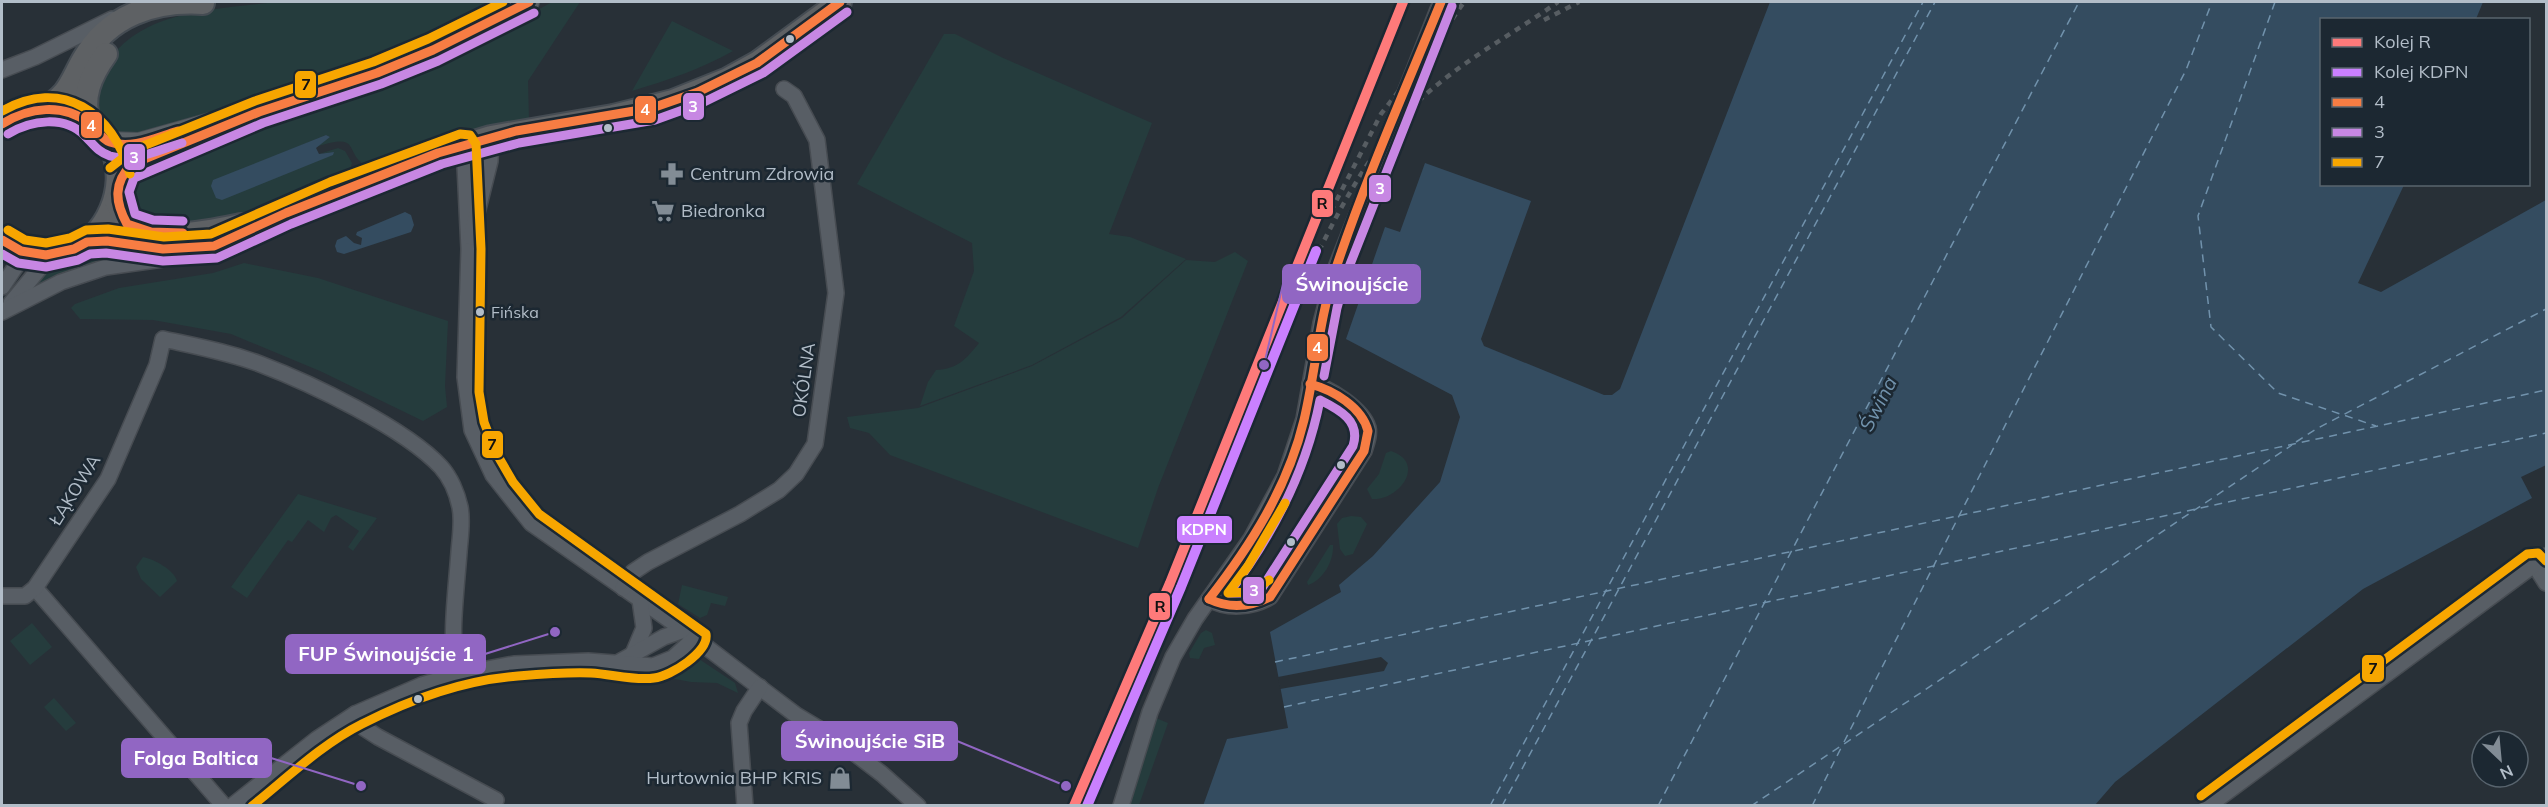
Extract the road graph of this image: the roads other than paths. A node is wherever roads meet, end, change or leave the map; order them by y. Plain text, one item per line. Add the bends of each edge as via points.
1 (208, 2) edge
2 (529, 2) edge
3 (840, 2) edge
4 (1441, 2) edge
5 (140, 9) junction
6 (2, 70) edge
7 (784, 89) dead end
8 (43, 109) junction
9 (259, 112) junction
10 (7, 118) edge
11 (90, 124) junction
12 (491, 136) junction
13 (107, 142) junction
14 (464, 145) junction
15 (118, 177) junction
16 (116, 201) junction
17 (286, 213) junction
18 (2, 240) edge
19 (87, 242) junction
20 (214, 246) junction
21 (469, 249) junction
22 (21, 251) junction
23 (59, 253) junction
24 (2, 287) edge
25 (2, 311) edge
26 (1310, 384) junction
27 (2540, 560) edge
28 (2547, 583) edge
29 (35, 588) junction
30 (623, 588) junction
31 (2, 596) edge
32 (1209, 598) junction
33 (640, 600) junction
34 (690, 634) junction
35 (633, 654) junction
36 (619, 662) junction
37 (456, 675) junction
38 (760, 687) junction
39 (355, 714) junction
40 (496, 800) dead end
41 (224, 806) edge
42 (232, 806) edge
43 (745, 806) edge
44 (918, 806) edge
45 (1121, 806) edge
46 (2208, 806) edge

1 - 5 highway via 168,3
1 - 11 highway via 156,16 124,32 91,78 85,105
2 - 9 main road via 386,70
3 - 12 highway via 758,63 698,92 614,117
4 - 26 street via 1335,270
5 - 6 street
5 - 8 highway via 100,37 65,94
7 - 30 street, OKÓLNA via 794,96 817,140 836,293 815,444 796,474 778,490 648,562 633,572
8 - 10 highway
8 - 11 highway via 68,112
9 - 13 main road via 139,143
9 - 15 main road via 137,161
11 - 13 highway
12 - 14 highway
12 - 21 street via 490,161
13 - 15 highway
14 - 17 highway
14 - 21 street
15 - 16 highway
16 - 17 highway via 127,224 152,232 200,232
16 - 19 highway via 105,224
17 - 20 highway
18 - 22 highway
19 - 20 highway via 163,249
19 - 23 highway
20 - 25 street via 169,259 106,267 46,289
21 - 30 street via 465,377 472,430 483,455 512,502 531,523
22 - 23 highway
22 - 24 street
23 - 25 street via 44,263
26 - 32 street via 1298,442 1286,476 1251,539
26 - 32 street via 1333,393 1365,421 1369,435 1364,451 1270,597 1249,605 1217,603
27 - 28 street
27 - 46 street
29 - 31 street via 25,596
29 - 37 street, ŁĄKOWA via 108,479 157,365 163,339 223,352 342,401 418,447 442,468 461,509 453,640
29 - 41 street
30 - 33 street
32 - 45 street via 1173,657 1150,712
33 - 34 street
33 - 35 street via 644,628
34 - 35 street via 664,637
34 - 36 street via 673,658 653,666
34 - 38 street
35 - 36 street
36 - 37 street via 514,664
37 - 39 street via 396,694
38 - 43 street via 744,711 739,729
38 - 44 street via 882,774
39 - 40 street via 364,728 378,737
39 - 42 street

